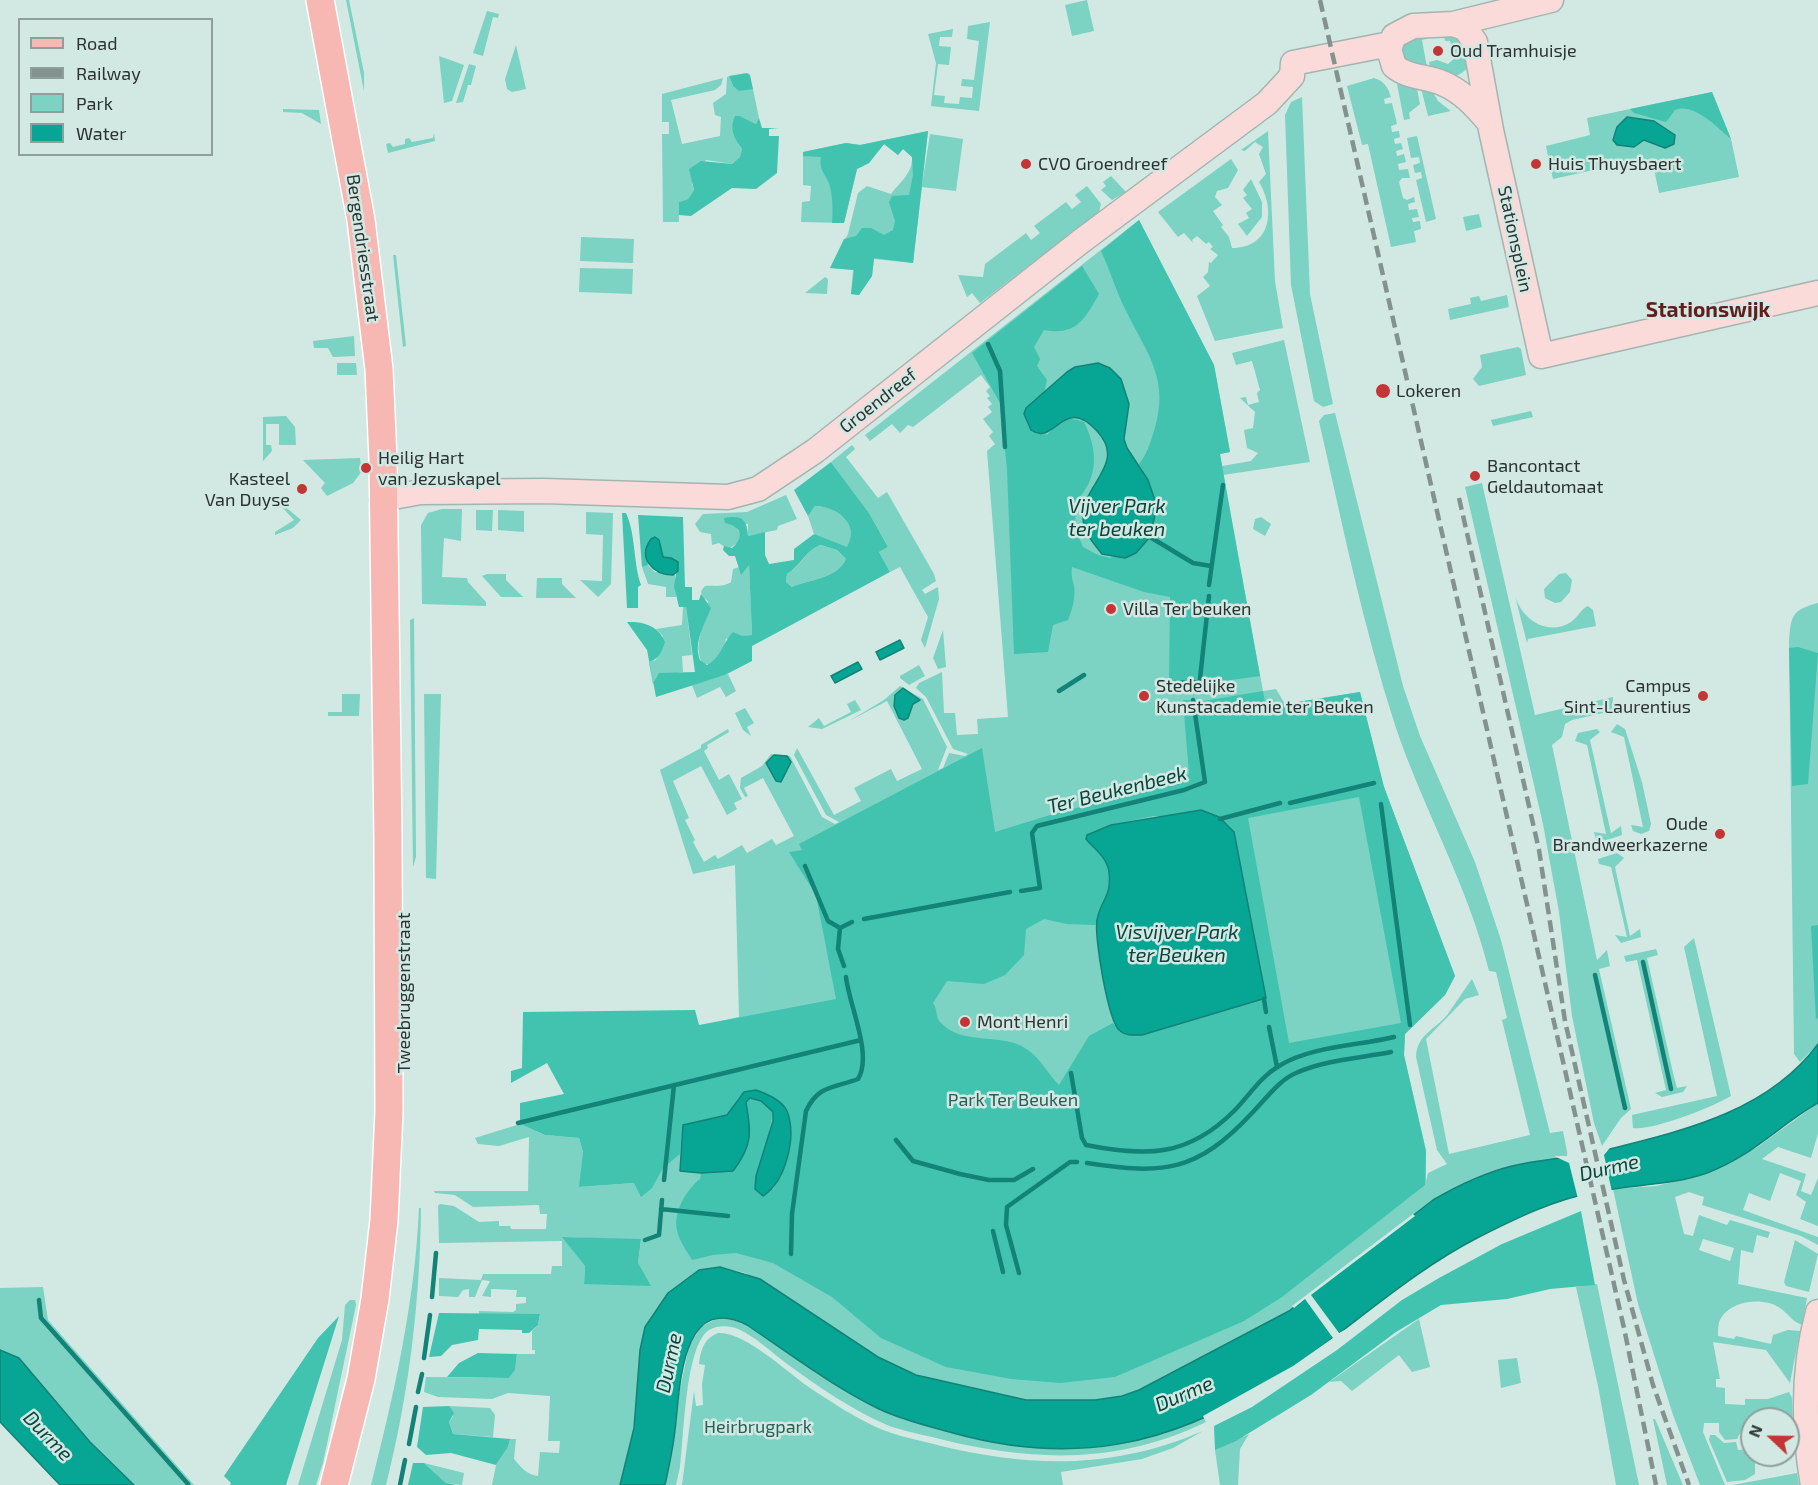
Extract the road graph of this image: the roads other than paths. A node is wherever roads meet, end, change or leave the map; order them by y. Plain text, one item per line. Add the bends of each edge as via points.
1 (320, 0) edge
2 (336, 0) edge
3 (1551, 0) edge
4 (1453, 24) junction
5 (1390, 51) junction
6 (1478, 52) junction
7 (1442, 82) junction
8 (1489, 122) junction
9 (1818, 293) edge
10 (391, 498) junction
11 (1818, 1312) edge
12 (334, 1485) edge
13 (350, 1485) edge
14 (1813, 1485) edge

1 - 10 main road, Bergendriesstraat via 348,144 372,302
2 - 10 main road, Bergendriesstraat via 384,268 396,390
3 - 4 street
4 - 5 street via 1413,26 1400,32
4 - 6 street, Stationsplein via 1470,32
5 - 7 street via 1400,71
5 - 10 street, Groendreef via 1293,70 1267,103 1080,242 815,451 758,489 728,496 573,491 421,492
6 - 7 street via 1471,72 1450,83
6 - 8 street, Stationsplein
7 - 8 street via 1459,92
8 - 9 street, Stationsplein via 1541,356
10 - 12 main road, Tweebruggenstraat via 386,1196 380,1265 363,1367
10 - 13 main road, Tweebruggenstraat via 405,958 402,1196 383,1345
11 - 14 street via 1807,1374

